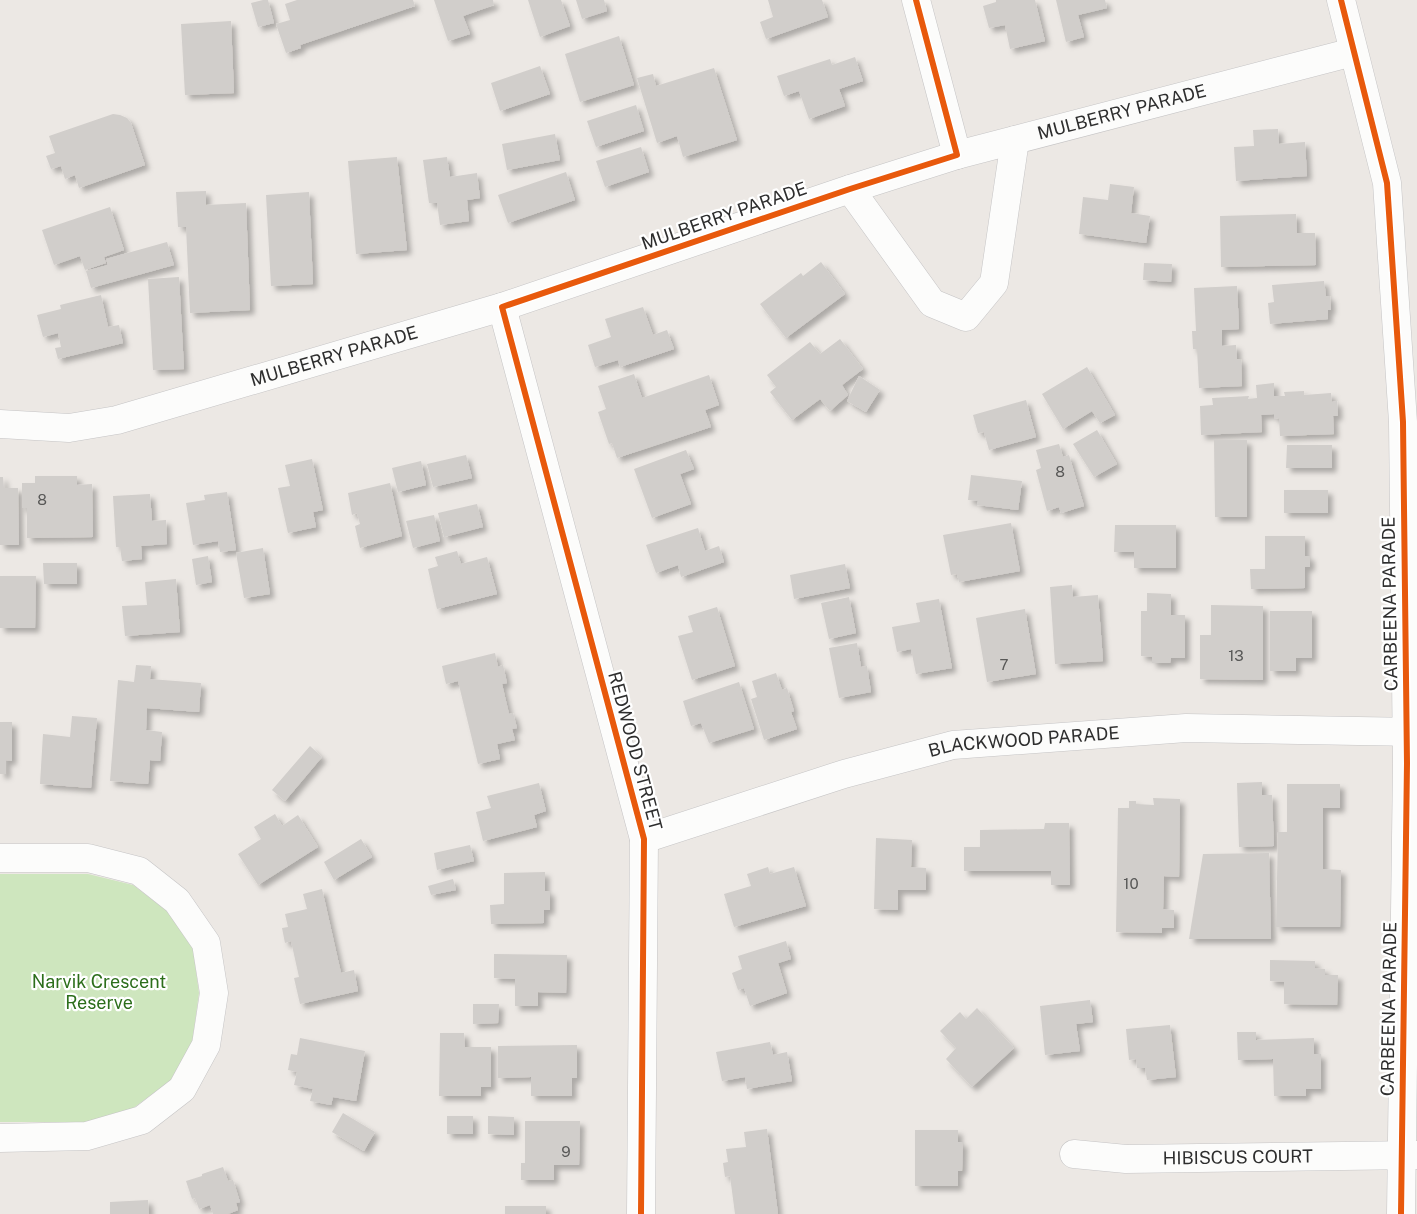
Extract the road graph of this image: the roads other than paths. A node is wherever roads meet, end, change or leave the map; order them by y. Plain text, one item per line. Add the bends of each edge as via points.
1 (916, 0) edge
2 (1341, 0) edge
3 (1353, 52) junction
4 (1015, 140) junction
5 (957, 155) junction
6 (850, 189) junction
7 (502, 307) junction
8 (0, 424) edge
9 (1412, 732) edge
10 (644, 839) junction
11 (0, 858) edge
12 (0, 1138) edge
13 (1074, 1154) dead end
14 (1409, 1155) edge
15 (641, 1214) edge
16 (1402, 1214) edge

1 - 5 street
2 - 3 street, CARBEENA PARADE
3 - 4 street, MULBERRY PARADE
3 - 9 street, CARBEENA PARADE via 1387,183 1403,422
4 - 5 street, MULBERRY PARADE
4 - 6 street via 994,283 966,317 932,303
5 - 6 street, MULBERRY PARADE
6 - 7 street, MULBERRY PARADE
7 - 8 street, MULBERRY PARADE via 117,420 69,428
7 - 10 street, REDWOOD STREET
9 - 10 street, BLACKWOOD PARADE via 1186,728 953,746 844,774
9 - 14 street, CARBEENA PARADE
10 - 15 street, REDWOOD STREET
11 - 12 street via 88,858 139,871 177,902 206,943 214,992 206,1045 182,1089 142,1120 87,1136
13 - 14 street, HIBISCUS COURT via 1126,1159
14 - 16 street, CARBEENA PARADE

